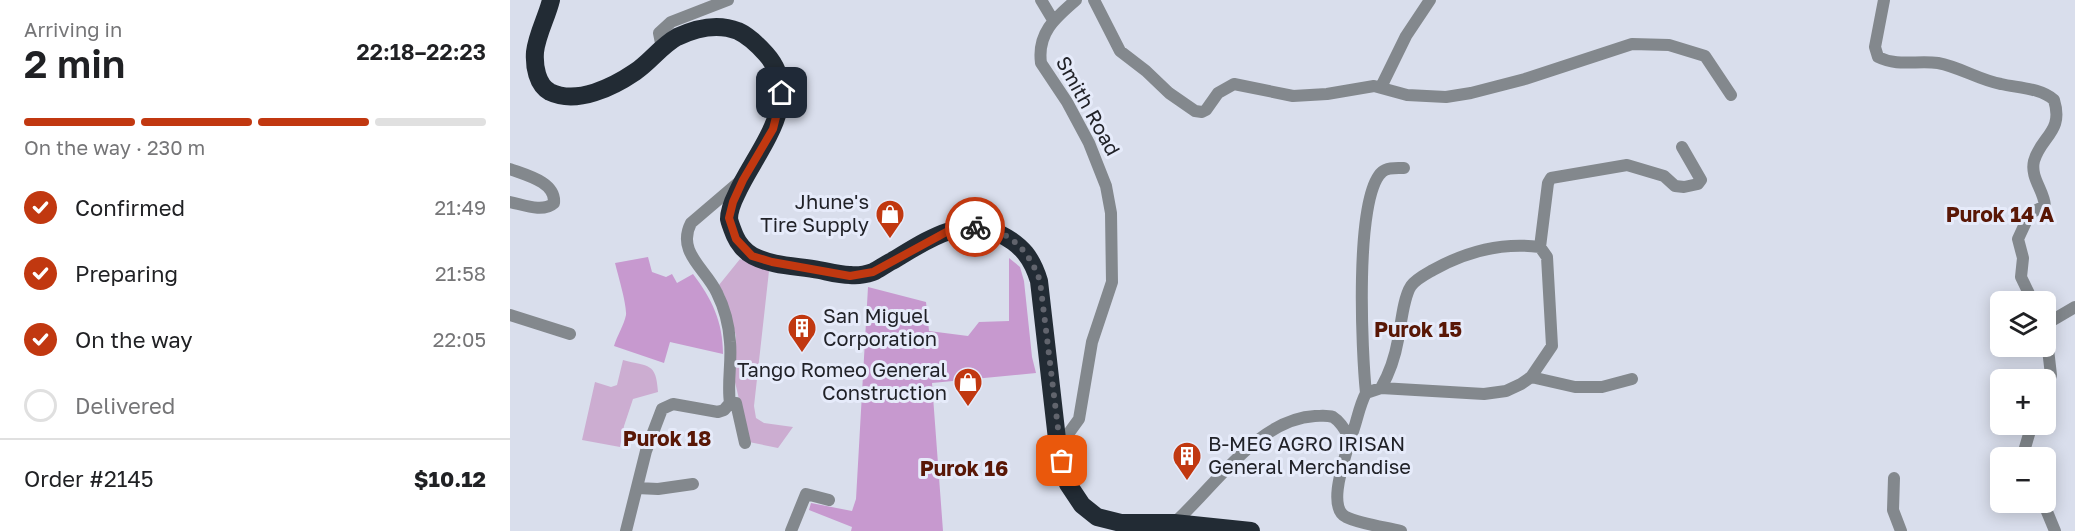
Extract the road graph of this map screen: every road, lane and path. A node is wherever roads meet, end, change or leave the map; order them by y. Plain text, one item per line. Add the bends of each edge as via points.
1 (551, 0) edge
2 (728, 0) edge
3 (1041, 0) edge
4 (1076, 0) edge
5 (1094, 0) edge
6 (1430, 0) edge
7 (1884, 0) edge
8 (1053, 20) junction
9 (662, 48) junction
10 (1381, 87) junction
11 (1731, 95) dead end
12 (1683, 147) dead end
13 (1404, 168) dead end
14 (510, 169) edge
15 (743, 180) junction
16 (510, 202) edge
17 (1540, 247) junction
18 (2028, 291) edge
19 (2075, 307) edge
20 (510, 315) edge
21 (2056, 318) edge
22 (570, 334) dead end
23 (1531, 377) junction
24 (1632, 379) dead end
25 (1381, 388) junction
26 (1366, 393) junction
27 (730, 403) junction
28 (1350, 439) junction
29 (745, 442) dead end
30 (1059, 448) junction
31 (1894, 478) dead end
32 (693, 484) dead end
33 (637, 488) junction
34 (830, 500) dead end
35 (2048, 513) edge
36 (1174, 523) junction
37 (626, 531) edge
38 (791, 531) edge
39 (1251, 531) edge
40 (1401, 531) edge
41 (1901, 531) edge
42 (2055, 531) edge

1 - 9 highway via 534,64 537,76 552,93 578,95 599,91 636,72
2 - 9 street via 671,22 659,33
3 - 8 street
4 - 8 street, Smith Road
5 - 10 street via 1120,51 1195,111 1206,110 1218,93 1234,84 1293,96
6 - 10 street via 1406,36
7 - 18 street via 1875,47 1878,57 1896,63 1949,66 2054,100 2056,125 2034,161 2035,180 2045,206 2030,213 2018,239 2023,258 2021,277
8 - 30 street, Smith Road via 1042,44 1041,63 1067,102 1099,164 1111,213 1112,282 1092,342 1079,419
9 - 15 highway via 692,31 724,27 752,40 775,67 782,93 773,129
10 - 11 street via 1421,97 1446,97 1525,79 1632,44 1651,44 1688,49 1705,56
12 - 17 street via 1701,180 1698,184 1675,186 1664,176 1627,165 1551,178
13 - 26 street via 1382,172 1372,188 1363,245
14 - 16 street via 549,187 555,195 554,203 539,208
15 - 27 street via 691,223 686,232 693,260 717,292 725,316 730,342
15 - 30 highway via 729,218 732,230 752,256 772,262 850,276 873,272 936,235 966,227 990,229 1020,245 1034,263 1040,281
17 - 23 street via 1547,257 1552,346
17 - 25 street via 1476,250 1411,286
19 - 21 street
20 - 22 street
23 - 24 street via 1575,387 1602,387
23 - 25 street via 1506,391 1484,394
25 - 26 street
26 - 28 street
27 - 29 street via 736,403
27 - 33 street via 718,411 665,406 659,414
28 - 36 street via 1336,419 1329,416 1304,417 1275,428 1251,446
28 - 40 street via 1337,507 1344,517
30 - 36 highway via 1068,484 1090,513 1121,523
31 - 41 street via 1893,510
32 - 33 street
33 - 37 street
34 - 38 street via 806,494
35 - 42 street
36 - 39 highway

